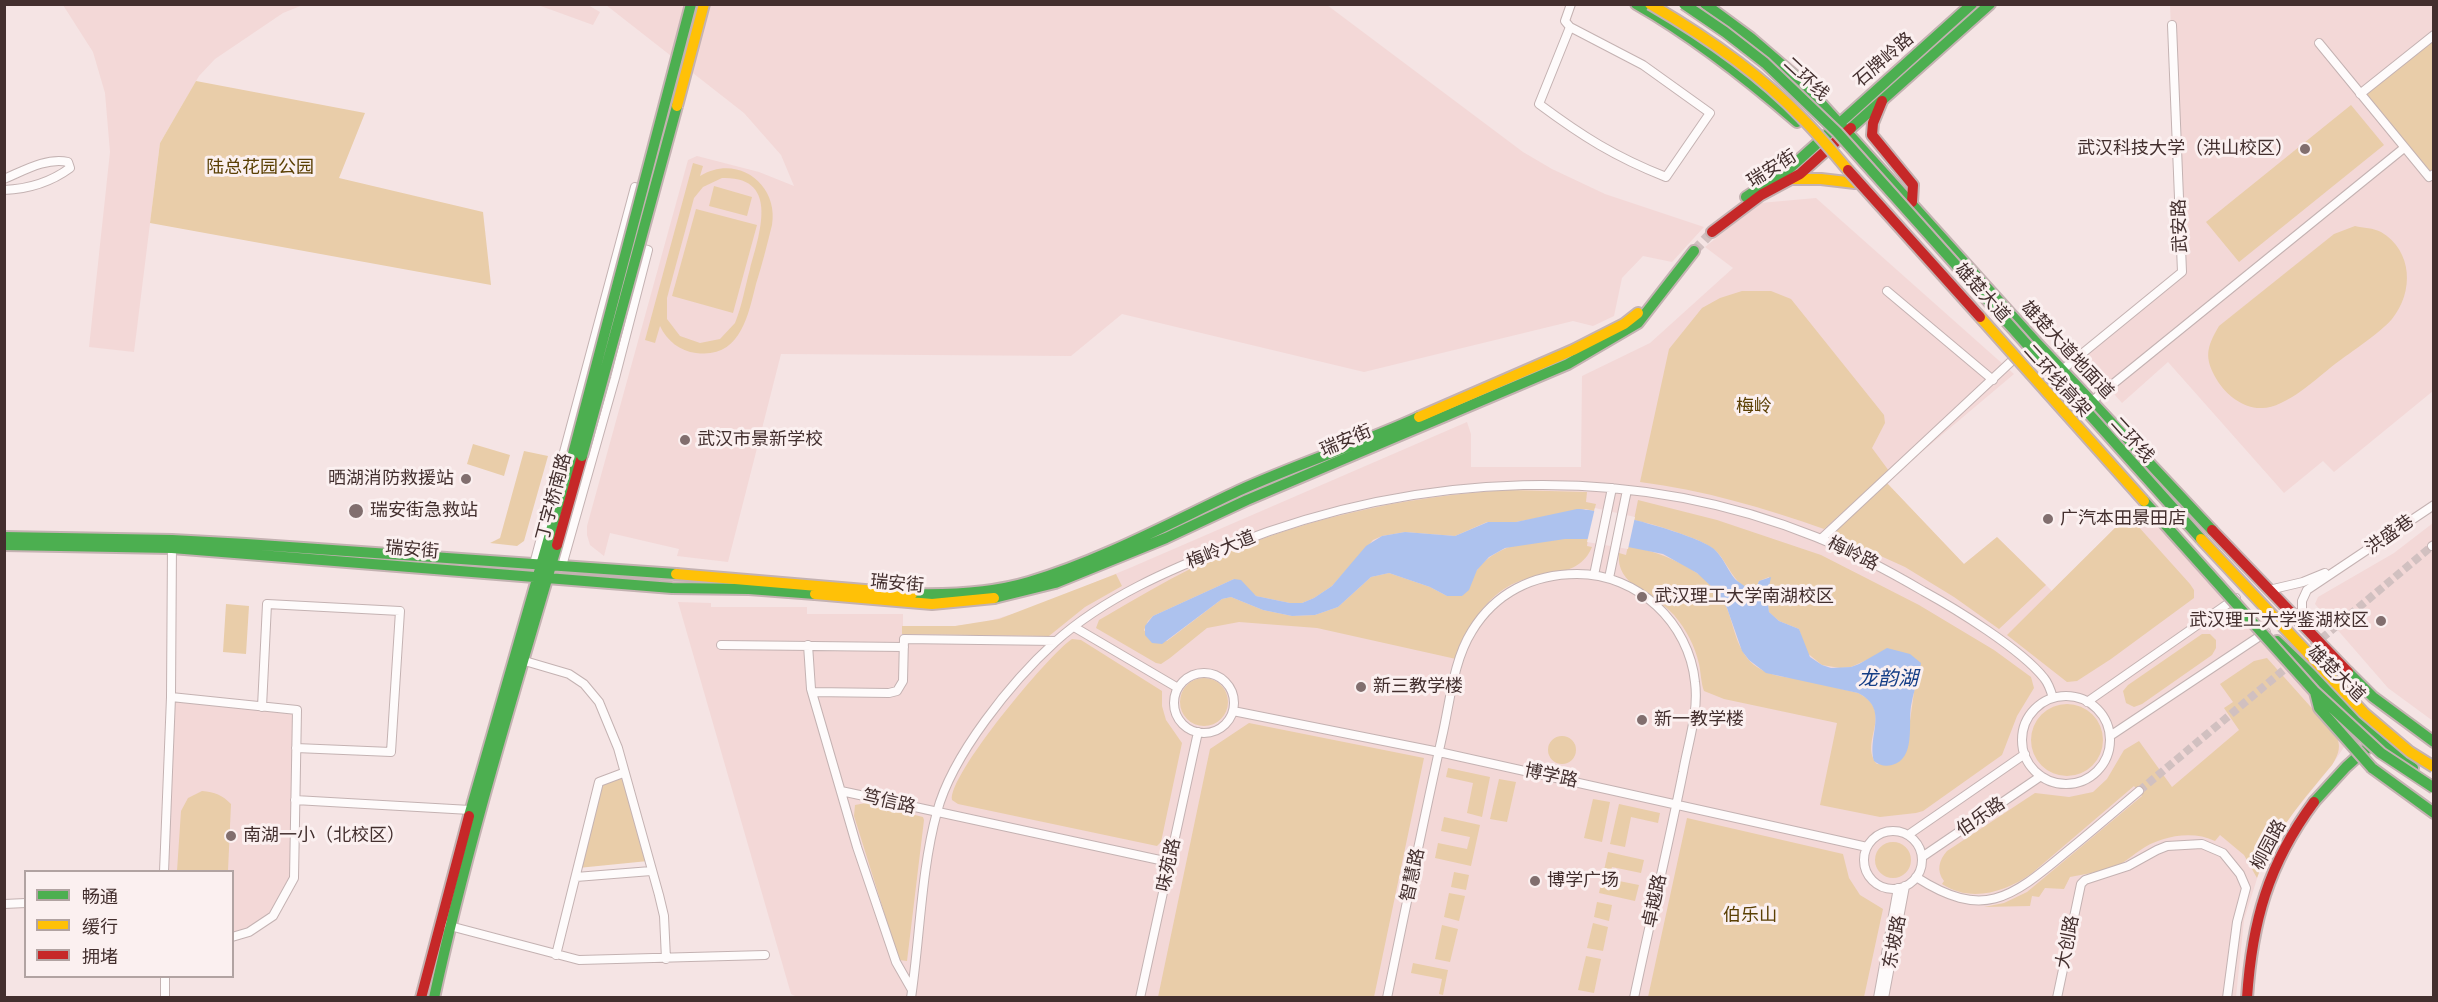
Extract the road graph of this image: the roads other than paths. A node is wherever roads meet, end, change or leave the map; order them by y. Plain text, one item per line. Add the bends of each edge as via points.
1 (691, 4) edge
2 (704, 4) edge
3 (1571, 4) edge
4 (1636, 4) edge
5 (1650, 4) edge
6 (1684, 4) edge
7 (1705, 4) edge
8 (1721, 4) edge
9 (1972, 4) edge
10 (1990, 4) edge
11 (1723, 18) junction
12 (2172, 25) dead end
13 (1570, 27) junction
14 (2433, 35) edge
15 (2319, 43) dead end
16 (2360, 94) junction
17 (1881, 101) junction
18 (1840, 121) junction
19 (1848, 131) junction
20 (1819, 141) junction
21 (2404, 148) junction
22 (1827, 150) junction
23 (1836, 158) junction
24 (2432, 178) edge
25 (4, 179) edge
26 (1793, 179) junction
27 (1856, 183) junction
28 (635, 187) dead end
29 (4, 190) edge
30 (1912, 202) junction
31 (620, 243) junction
32 (1887, 291) dead end
33 (2016, 357) junction
34 (2062, 370) junction
35 (1993, 380) junction
36 (2092, 401) junction
37 (578, 455) junction
38 (1612, 488) junction
39 (1627, 490) junction
40 (2433, 505) edge
41 (4, 537) edge
42 (1821, 539) junction
43 (172, 544) junction
44 (4, 545) edge
45 (537, 564) junction
46 (2346, 565) junction
47 (557, 566) junction
48 (1594, 575) junction
49 (536, 577) junction
50 (549, 577) junction
51 (1609, 578) junction
52 (2269, 590) junction
53 (2237, 598) junction
54 (2302, 626) junction
55 (1074, 627) junction
56 (2267, 631) junction
57 (1056, 641) junction
58 (721, 645) dead end
59 (808, 645) junction
60 (904, 647) junction
61 (519, 659) junction
62 (1178, 688) junction
63 (812, 692) junction
64 (2315, 692) junction
65 (171, 697) junction
66 (2053, 698) junction
67 (2087, 702) junction
68 (262, 707) junction
69 (1233, 711) junction
70 (1197, 732) junction
71 (2110, 736) junction
72 (2378, 738) junction
73 (2433, 742) edge
74 (296, 748) junction
75 (1439, 752) junction
76 (2025, 754) junction
77 (2433, 767) edge
78 (624, 773) junction
79 (2041, 776) junction
80 (2433, 782) edge
81 (2433, 788) edge
82 (841, 791) junction
83 (2139, 791) tunnel mouth
84 (295, 800) junction
85 (1677, 804) junction
86 (470, 810) junction
87 (937, 812) junction
88 (2433, 813) edge
89 (1908, 835) junction
90 (1867, 847) junction
91 (1922, 857) junction
92 (1169, 862) junction
93 (164, 870) edge
94 (651, 871) junction
95 (576, 877) junction
96 (1916, 878) junction
97 (1901, 887) junction
98 (24, 903) edge
99 (4, 904) edge
100 (444, 924) junction
101 (234, 936) edge
102 (556, 955) junction
103 (765, 955) dead end
104 (666, 959) junction
105 (165, 978) edge
106 (911, 994) edge
107 (165, 998) edge
108 (421, 998) edge
109 (434, 998) edge
110 (1140, 998) edge
111 (1387, 998) edge
112 (1634, 998) edge
113 (1878, 998) edge
114 (1884, 998) edge
115 (2057, 998) edge
116 (2227, 998) edge
117 (2247, 998) edge

1 - 37 main road, 丁字桥南路, bridge
2 - 37 main road, 丁字桥南路, bridge
3 - 13 street via 1565,21
4 - 20 main road, 雄楚大道 via 1725,61
4 - 23 main road, bridge via 1705,45 1762,90
5 - 23 main road, 二环线高架, bridge via 1705,37 1754,75 1802,118
6 - 77 main road, 二环线, bridge via 1745,46 1813,108 2221,561 2380,729
7 - 11 main road, 雄楚大道地面道
8 - 11 street
9 - 18 main road, 石牌岭路
10 - 17 main road, 石牌岭路
11 - 18 main road, 雄楚大道地面道 via 1802,82
12 - 34 street, 武安路 via 2182,272
13 - 13 street via 1643,65 1710,113 1666,177 1587,139 1539,104
14 - 16 street
15 - 16 street
16 - 21 street
17 - 19 main road, 石牌岭路
17 - 30 main road via 1872,135 1913,185
18 - 19 main road, 雄楚大道地面道
18 - 20 main road, 石牌岭路
19 - 22 main road, 瑞安街
19 - 30 main road, 雄楚大道地面道
20 - 22 main road, 雄楚大道
20 - 26 main road, 瑞安街 via 1709,230
21 - 24 street
21 - 36 street
22 - 26 main road, 瑞安街
22 - 27 main road, 雄楚大道
23 - 64 main road, 二环线高架, bridge
25 - 29 street via 60,160 68,162 70,168 37,185
26 - 27 main road
27 - 33 main road, 雄楚大道
28 - 31 street
30 - 34 main road, 雄楚大道地面道
31 - 45 street
31 - 47 street via 648,250 615,378
32 - 35 street
33 - 35 street
33 - 53 main road, 雄楚大道
34 - 36 main road, 雄楚大道地面道
35 - 42 street
36 - 52 main road, 雄楚大道地面道
37 - 45 main road, 丁字桥南路
37 - 47 main road, 丁字桥南路
38 - 39 street, 梅岭路
38 - 48 street
38 - 55 street, 梅岭大道 via 1477,486 1340,509 1206,555 1130,591
39 - 42 street, 梅岭路 via 1744,513
39 - 51 street
40 - 46 street, 洪盛巷
41 - 43 main road, 瑞安街
42 - 66 street, 梅岭路 via 1956,610 2038,671
43 - 44 main road, 瑞安街
43 - 45 main road, 瑞安街
43 - 49 main road, 瑞安街
43 - 65 street
45 - 47 main road, 瑞安街
45 - 49 main road, 丁字桥南路
46 - 52 street, 洪盛巷
46 - 54 street, 洪盛巷 via 2304,593
47 - 50 main road, 丁字桥南路
47 - 50 main road, 瑞安街 via 930,595 1029,582 1166,527 1239,491 1573,350 1636,315 1692,249 1638,322 1568,364 1246,500 1166,538 1029,591 958,603 921,604
48 - 51 street, 卓越路
48 - 75 street, 智慧路 via 1560,575 1525,584 1501,596 1483,615 1461,656
49 - 50 main road, 瑞安街
49 - 61 main road, 丁字桥南路
50 - 61 main road, 丁字桥南路
51 - 85 street, 卓越路 via 1661,610 1681,634 1689,654 1696,700
52 - 54 main road, 雄楚大道地面道
53 - 56 main road, 雄楚大道
53 - 67 street
54 - 73 main road, 雄楚大道地面道 via 2373,697
55 - 57 street, 梅岭大道
55 - 62 street
56 - 71 street
56 - 72 main road, 雄楚大道
57 - 60 street via 904,639
57 - 87 street, 梅岭大道 via 982,726 953,773
58 - 59 street
59 - 60 street
59 - 63 street
60 - 63 street via 903,681 897,691
61 - 78 street via 569,674 590,690 610,725
61 - 86 main road, 丁字桥南路
61 - 100 main road, 丁字桥南路 via 479,813
62 - 69 street via 1191,676 1216,675 1233,692
62 - 70 street via 1174,703 1178,717
63 - 82 street
64 - 81 main road, 二环线高架, bridge via 2381,753
64 - 88 main road, bridge via 2319,708 2372,768
65 - 68 street
65 - 93 street
66 - 67 street
66 - 76 street via 2036,708 2025,725
67 - 71 street via 2103,716
68 - 74 street via 297,710
68 - 74 street via 267,604 400,611 391,752
69 - 70 street via 1222,727
69 - 75 street, 博学路
70 - 92 street, 味苑路
71 - 79 street via 2103,764 2088,778 2069,784
72 - 80 main road, 雄楚大道
72 - 117 main road, 柳园路 via 2308,810 2275,862 2253,926
74 - 84 street
75 - 85 street, 博学路
75 - 111 street, 智慧路
76 - 79 street
76 - 89 street, 伯乐路
78 - 94 street
78 - 95 street via 599,782
79 - 91 street, 伯乐路
82 - 87 street, 笃信路
82 - 106 street via 896,962
83 - 96 street via 2031,882 2007,896 1961,899
84 - 86 street
84 - 101 street via 294,878 273,916 249,932
85 - 90 street, 博学路
85 - 112 street, 卓越路
86 - 100 main road, 丁字桥南路
87 - 92 street, 笃信路
87 - 106 street, 梅岭大道
89 - 90 street via 1885,832 1874,837
89 - 91 street
90 - 97 street via 1864,864 1868,875 1881,886
91 - 96 street
92 - 110 street, 味苑路
94 - 95 street
94 - 104 street via 662,908
95 - 102 street
96 - 97 street
97 - 113 street, 东坡路
97 - 114 street, 东坡路
98 - 99 street
100 - 102 street
100 - 108 main road, 丁字桥南路
100 - 109 main road, 丁字桥南路
102 - 104 street via 591,961
103 - 104 street
105 - 107 street
115 - 116 street, 大创路 via 2079,887 2085,880 2128,866 2168,846 2202,844 2223,853 2246,888 2237,922

